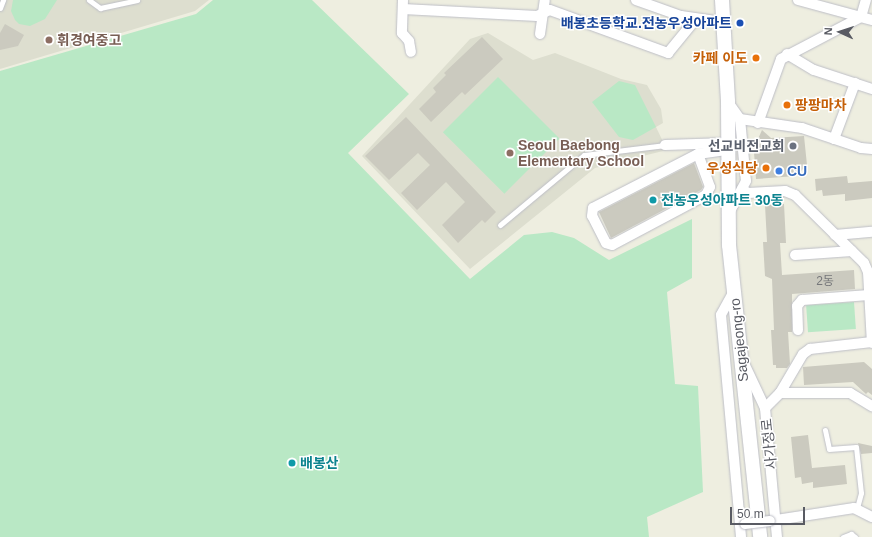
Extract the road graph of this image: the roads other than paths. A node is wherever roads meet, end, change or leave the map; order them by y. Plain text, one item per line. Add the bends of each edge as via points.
1 (3, 0) edge
2 (89, 0) edge
3 (137, 0) edge
4 (545, 0) edge
5 (636, 0) edge
6 (722, 0) edge
7 (798, 0) edge
8 (866, 0) edge
9 (403, 5) edge
10 (0, 8) edge
11 (543, 12) junction
12 (861, 17) junction
13 (695, 20) junction
14 (872, 20) edge
15 (723, 22) junction
16 (540, 34) dead end
17 (411, 52) dead end
18 (787, 54) junction
19 (855, 83) junction
20 (872, 89) edge
21 (728, 102) junction
22 (740, 120) junction
23 (758, 123) junction
24 (834, 139) junction
25 (665, 145) joint
26 (728, 146) junction
27 (872, 149) edge
28 (698, 154) junction
29 (742, 189) junction
30 (728, 214) junction
31 (500, 225) dead end
32 (872, 232) edge
33 (835, 235) junction
34 (852, 251) junction
35 (795, 255) dead end
36 (870, 268) edge
37 (733, 293) junction
38 (870, 295) junction
39 (871, 311) edge
40 (798, 330) dead end
41 (872, 342) edge
42 (740, 356) junction
43 (780, 393) junction
44 (872, 406) edge
45 (765, 408) junction
46 (825, 430) dead end
47 (857, 508) junction
48 (872, 517) edge
49 (773, 521) junction
50 (742, 524) junction
51 (741, 537) edge
52 (760, 537) edge
53 (776, 537) edge
54 (843, 537) edge
55 (855, 537) edge

1 - 10 lane
2 - 3 lane via 100,8
4 - 11 street
5 - 13 street
6 - 15 main road, Sagajeong-ro
7 - 12 street
8 - 12 street
9 - 11 street via 537,16
9 - 17 street via 402,33 409,41
11 - 13 street via 550,10 668,53
11 - 16 street
12 - 14 street
12 - 18 street
13 - 15 street
15 - 21 main road, Sagajeong-ro
18 - 19 street via 814,70
18 - 23 street via 781,59
19 - 20 street
19 - 24 street
21 - 22 street
21 - 26 main road, Sagajeong-ro
22 - 23 street
22 - 29 street via 746,181
23 - 24 street via 802,128
24 - 27 street
25 - 26 street
25 - 31 lane via 584,155
26 - 28 street
26 - 30 main road, Sagajeong-ro
28 - 28 street via 594,208 592,216 606,243 612,245 706,195 710,187
29 - 30 street
29 - 33 street via 748,193 790,192
30 - 37 main road, Sagajeong-ro
32 - 33 street
33 - 34 street
34 - 35 street
34 - 36 street
36 - 38 street
37 - 42 main road, Sagajeong-ro
37 - 50 street via 721,315
38 - 39 street
38 - 40 street via 802,300 797,306
39 - 41 street
41 - 43 street via 810,348 803,354
42 - 45 street, 사가정로
42 - 52 main road, Sagajeong-ro
43 - 44 street via 850,393
43 - 45 street
45 - 49 street, 사가정로
46 - 47 lane via 829,449 856,447 861,493
47 - 48 street
47 - 49 street
49 - 50 street, bridge
49 - 53 street, 사가정로
50 - 51 street
54 - 55 lane via 851,534

